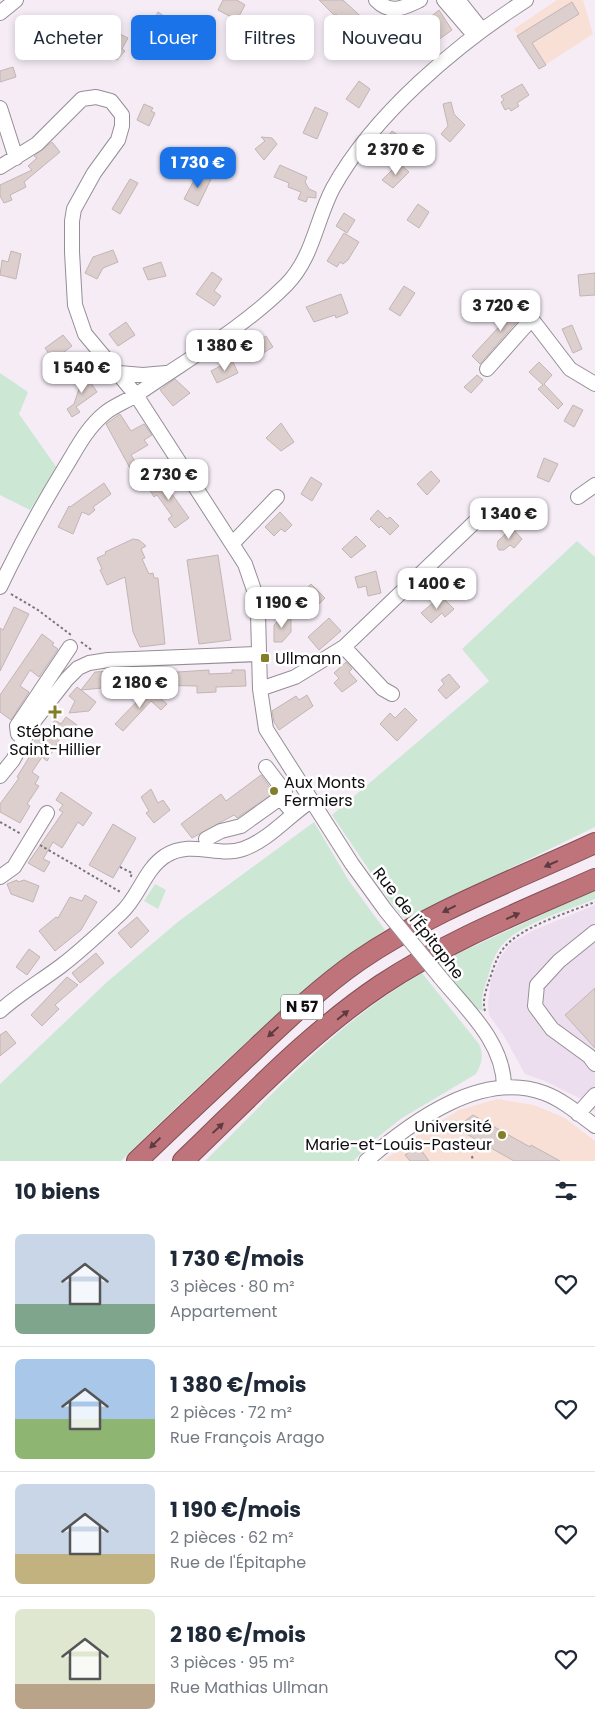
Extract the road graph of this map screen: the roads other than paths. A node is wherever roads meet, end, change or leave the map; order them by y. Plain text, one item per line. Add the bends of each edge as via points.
1 (16, 0) edge
2 (376, 0) edge
3 (420, 0) edge
4 (444, 0) edge
5 (458, 0) edge
6 (526, 0) edge
7 (0, 13) edge
8 (479, 33) junction
9 (0, 108) edge
10 (16, 158) junction
11 (0, 168) edge
12 (487, 369) dead end
13 (119, 373) junction
14 (167, 373) junction
15 (595, 384) edge
16 (136, 395) junction
17 (595, 485) edge
18 (277, 497) dead end
19 (578, 497) dead end
20 (496, 506) dead end
21 (232, 544) junction
22 (0, 586) edge
23 (70, 647) dead end
24 (344, 648) junction
25 (259, 654) junction
26 (260, 689) junction
27 (392, 694) dead end
28 (24, 738) junction
29 (266, 767) dead end
30 (0, 776) edge
31 (283, 801) junction
32 (311, 801) junction
33 (47, 813) dead end
34 (294, 814) junction
35 (206, 839) dead end
36 (595, 843) edge
37 (0, 877) edge
38 (595, 879) edge
39 (595, 932) edge
40 (0, 1011) edge
41 (595, 1064) edge
42 (504, 1087) junction
43 (595, 1095) edge
44 (578, 1114) junction
45 (595, 1126) edge
46 (137, 1161) edge
47 (183, 1161) edge
48 (366, 1161) edge

1 - 7 street
2 - 3 street via 384,8 392,10
4 - 8 street
5 - 8 street
6 - 8 street
8 - 14 street via 395,106 353,155 332,190 306,256 287,284 210,346
9 - 10 street
10 - 11 street, Rue de l'Épitaphe
10 - 13 street, Rue de l'Épitaphe via 37,144 82,99 96,97 111,102 122,116 118,140 81,195 72,221 75,305 79,318 85,334
12 - 15 street via 527,324 534,322 570,369
13 - 14 street via 142,376
13 - 16 street, Rue de l'Épitaphe
14 - 16 street
16 - 21 street, Rue de l'Épitaphe
16 - 22 street via 105,413 86,433 37,512
17 - 19 street
18 - 21 street
20 - 24 street via 482,515
21 - 25 street, Rue de l'Épitaphe via 245,564 254,590
23 - 28 street via 17,726 18,734
24 - 26 street via 295,677
24 - 27 street
25 - 26 street, Rue de l'Épitaphe
25 - 28 street via 89,663 72,674
26 - 32 street, Rue de l'Épitaphe via 266,729
28 - 30 street
29 - 31 street via 285,792
31 - 34 street
31 - 35 street via 276,801 241,826
32 - 34 street
32 - 42 street, Rue de l'Épitaphe, bridge via 386,911 495,1047 501,1061
33 - 37 street via 14,868
34 - 40 street via 257,844 240,850 180,849 164,857 148,873 123,912 84,947
36 -> 46 highway, N 57 via 456,905 358,962 284,1022
47 -> 38 highway, N 57 via 306,1046 380,986 458,940
39 - 41 street via 559,961 537,985 535,1006 552,1029
42 - 44 street via 544,1093 564,1102
42 - 48 street via 477,1092 429,1115
43 - 44 street
44 - 45 street

